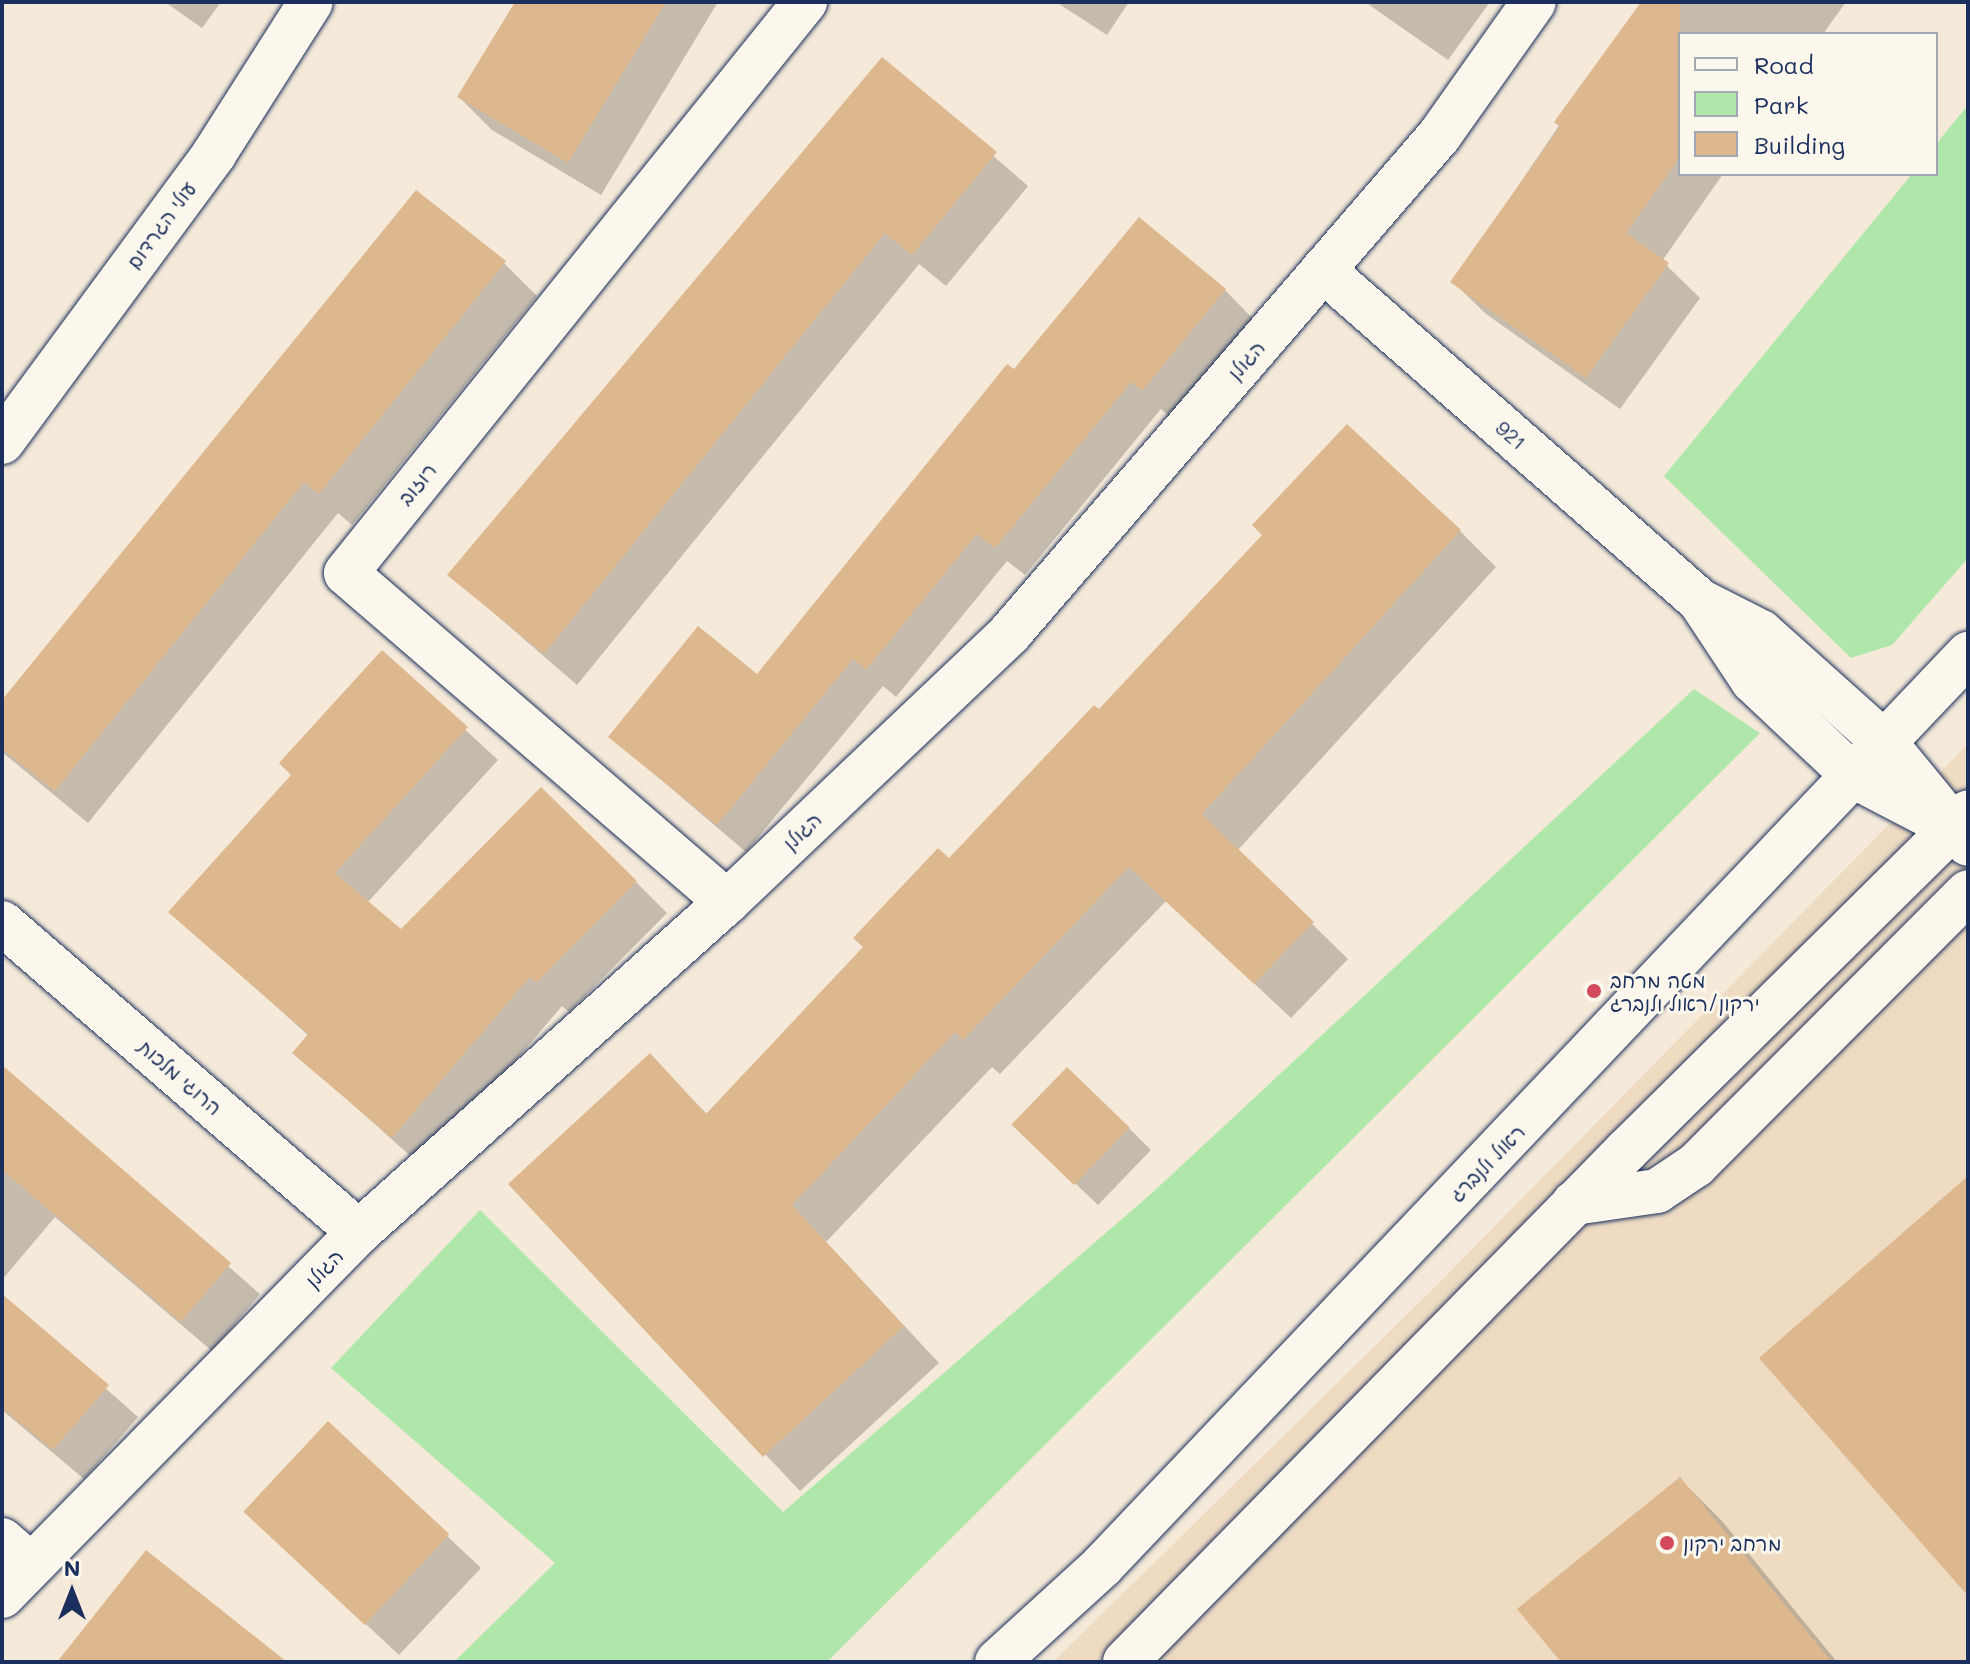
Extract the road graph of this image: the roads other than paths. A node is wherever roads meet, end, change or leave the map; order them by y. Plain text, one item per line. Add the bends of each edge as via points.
1 (311, 2) edge
2 (805, 2) edge
3 (1534, 2) edge
4 (1323, 270) junction
5 (2, 442) edge
6 (1700, 601) junction
7 (1968, 654) edge
8 (1886, 744) junction
9 (1855, 777) junction
10 (1963, 828) edge
11 (1968, 892) edge
12 (727, 902) junction
13 (2, 923) edge
14 (1574, 1203) junction
15 (359, 1232) junction
16 (17, 1553) edge
17 (2, 1596) edge
18 (997, 1662) edge
19 (1125, 1662) edge

1 - 5 street, עולי הגרדום via 214,154
2 - 12 street, רוזוב via 346,573
3 - 4 street, הגולן via 1439,136
4 - 6 street, 921
4 - 12 street, הגולן via 1010,633
6 - 8 street, 921 via 1761,632
6 - 9 street, 921 via 1753,681
7 - 8 street, ראול ולנברג
8 - 9 street, ראול ולנברג
8 - 10 street, 921
9 - 10 street, 921
9 - 18 street, ראול ולנברג via 1102,1566
10 - 14 street
11 - 14 street via 1696,1165 1657,1191
12 - 15 street, הגולן
13 - 15 street, הרוגי מלכות
14 - 19 street
15 - 16 street, הגולן
16 - 17 street, הגולן

